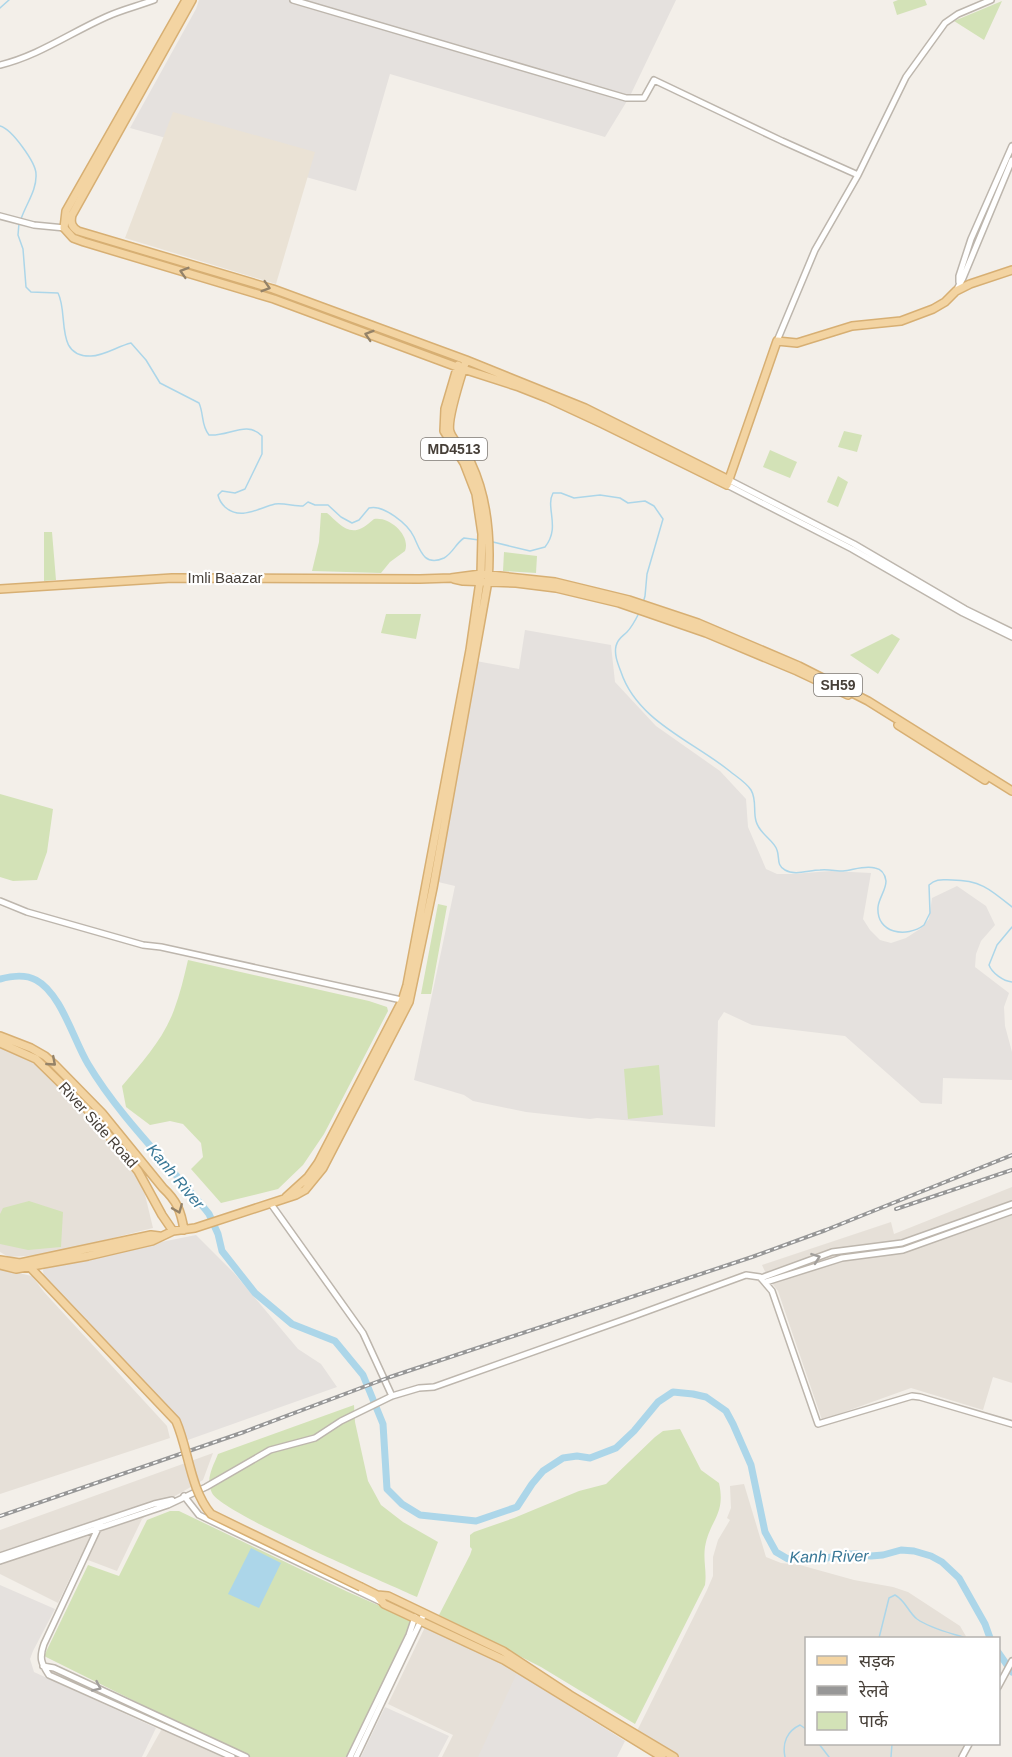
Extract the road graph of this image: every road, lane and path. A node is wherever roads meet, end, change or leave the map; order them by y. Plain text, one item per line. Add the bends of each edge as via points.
1 (154, 0) edge
2 (186, 0) edge
3 (192, 0) edge
4 (293, 0) edge
5 (991, 0) edge
6 (0, 65) edge
7 (1012, 146) edge
8 (1012, 160) edge
9 (858, 175) junction
10 (0, 216) edge
11 (72, 225) junction
12 (64, 228) junction
13 (1012, 270) edge
14 (959, 282) junction
15 (956, 291) junction
16 (777, 341) junction
17 (463, 359) junction
18 (460, 368) junction
19 (728, 482) junction
20 (800, 519) junction
21 (484, 577) junction
22 (0, 589) edge
23 (651, 610) junction
24 (1012, 632) edge
25 (1012, 637) edge
26 (1012, 791) edge
27 (1012, 796) edge
28 (0, 902) edge
29 (405, 1001) junction
30 (0, 1036) edge
31 (0, 1043) edge
32 (271, 1204) junction
33 (1012, 1204) edge
34 (1012, 1211) edge
35 (184, 1230) junction
36 (173, 1231) junction
37 (0, 1260) edge
38 (0, 1264) edge
39 (28, 1264) junction
40 (764, 1280) junction
41 (392, 1396) junction
42 (1012, 1424) edge
43 (184, 1496) junction
44 (100, 1525) junction
45 (0, 1556) edge
46 (0, 1561) edge
47 (377, 1595) junction
48 (384, 1604) junction
49 (420, 1616) junction
50 (1012, 1661) edge
51 (42, 1666) junction
52 (1000, 1686) edge
53 (232, 1757) edge
54 (246, 1757) edge
55 (350, 1757) edge
56 (356, 1757) edge
57 (662, 1757) edge
58 (674, 1757) edge

1 - 6 street via 105,17 55,44
2 - 12 main road via 66,211
3 - 11 main road via 72,215
4 - 9 street via 626,98 644,98 654,80
5 - 9 street via 944,24 906,77
7 - 14 street via 971,239
8 - 14 street
9 - 16 street via 815,250
10 - 12 street
11 - 12 street
11 -> 17 main road via 78,231 273,289
18 -> 12 main road via 274,299 84,242
13 - 15 main road
14 - 15 street
15 - 16 main road via 933,309 901,321 852,326 797,343
16 - 19 main road
17 - 18 main road, MD4513
17 - 19 main road via 585,408
18 - 19 main road via 547,398
18 - 21 main road, MD4513 via 450,432 466,453 484,500
19 - 20 street
20 - 24 street
20 - 25 street
21 - 22 main road, Imli Baazar via 463,581 181,578
21 - 23 main road, SH59 via 569,590
21 - 29 main road via 476,655 432,888
23 - 26 main road, SH59 via 698,623 830,681
23 - 27 main road, SH59 via 835,689
28 - 29 street via 143,945
29 - 32 main road via 318,1163 285,1199
30 -> 35 main road, River Side Road via 45,1056 81,1090 173,1197
31 - 36 main road, River Side Road via 36,1059 86,1108 138,1171
32 - 35 main road
32 - 41 street via 363,1333
40 -> 33 street via 832,1252 902,1243
34 - 40 street via 903,1250 842,1258
35 - 36 main road
36 - 39 main road
37 - 39 main road
38 - 39 main road via 16,1269
39 - 47 main road, bridge via 176,1421 201,1501 212,1514
40 - 41 street via 752,1274 739,1276 434,1387
40 - 42 street via 775,1297 818,1424 912,1396
41 - 43 street via 315,1438 270,1450
43 - 44 street
43 - 48 street via 199,1515
44 - 45 street
44 - 46 street
44 - 51 street via 40,1656
47 - 48 main road
47 - 49 main road via 388,1596
48 - 49 main road
49 - 55 street
49 - 56 street
49 - 57 main road via 504,1660
49 - 58 main road via 502,1651
50 - 52 street
51 - 53 street via 49,1675
51 -> 54 street via 54,1668

